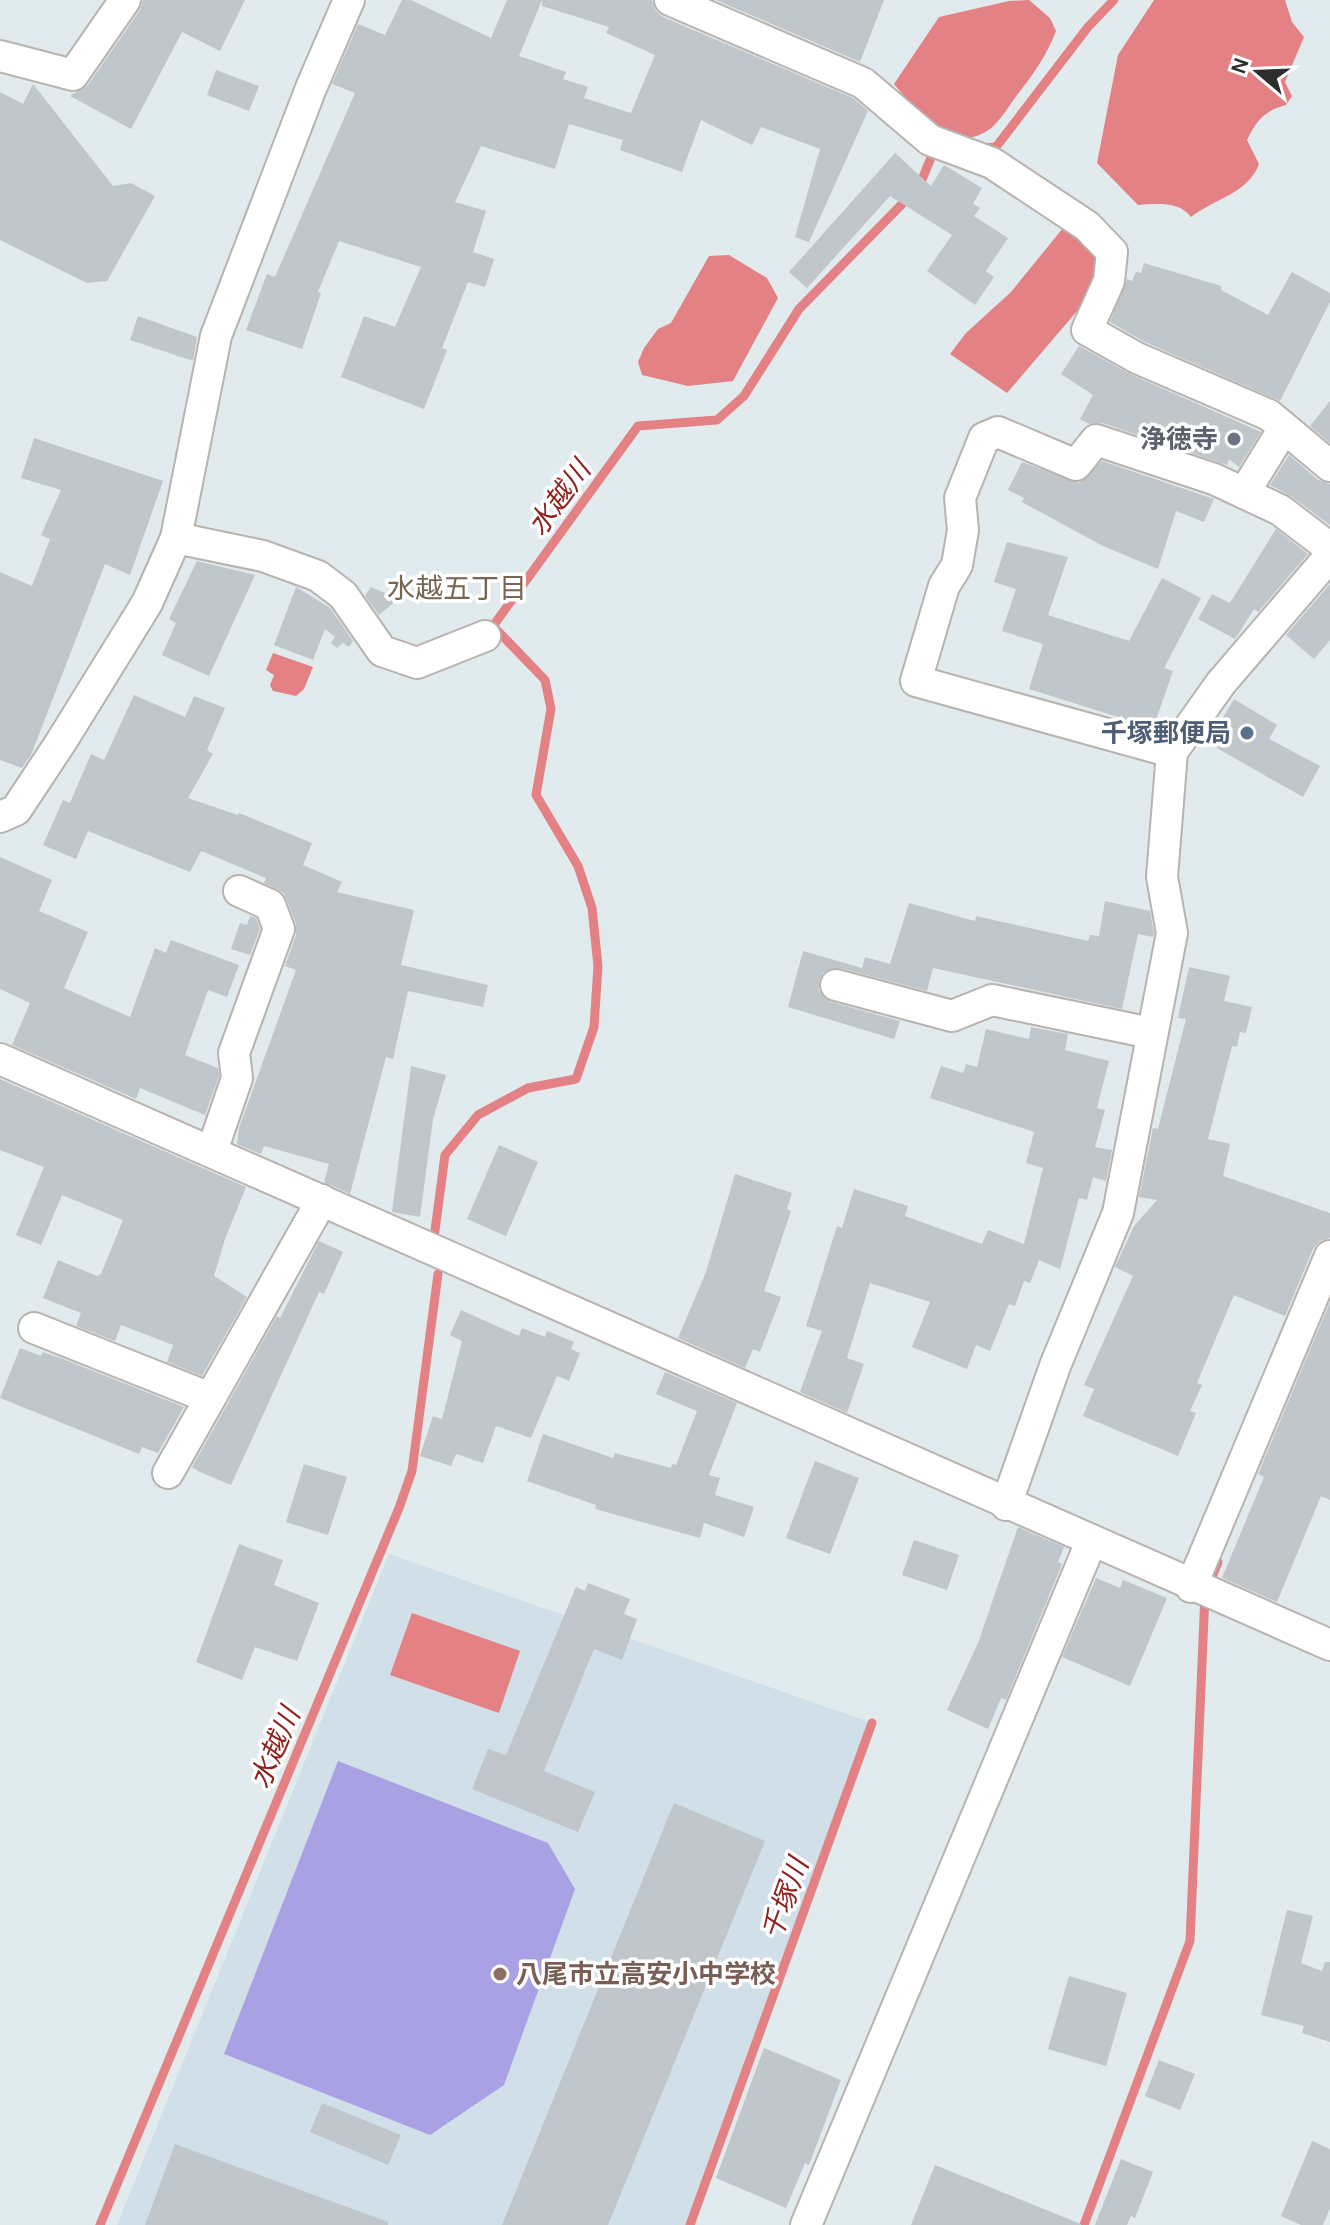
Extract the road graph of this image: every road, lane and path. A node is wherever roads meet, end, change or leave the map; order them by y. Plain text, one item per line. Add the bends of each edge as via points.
1 (125, 0) edge
2 (349, 0) edge
3 (670, 0) edge
4 (0, 56) edge
5 (1284, 428) junction
6 (1330, 466) edge
7 (1244, 493) junction
8 (176, 538) junction
9 (1330, 548) edge
10 (1330, 556) edge
11 (485, 636) dead end
12 (1172, 752) junction
13 (0, 817) edge
14 (239, 891) dead end
15 (836, 985) dead end
16 (1151, 1033) junction
17 (0, 1059) edge
18 (212, 1151) junction
19 (322, 1200) junction
20 (1330, 1256) edge
21 (34, 1328) dead end
22 (210, 1398) junction
23 (168, 1473) dead end
24 (1006, 1505) junction
25 (1091, 1542) junction
26 (1201, 1591) junction
27 (1330, 1645) edge
28 (806, 2225) edge

1 - 4 street via 73,75
2 - 8 street via 216,336
3 - 5 street via 863,83 930,140 992,163 1087,226 1112,252 1109,281 1087,330 1137,358 1269,415
5 - 6 street
5 - 7 street
7 - 9 street via 1280,510
7 - 12 street via 1096,440 1076,465 998,432 984,438 960,498 963,530 957,565 944,586 916,681
8 - 11 street via 263,556 318,576 343,595 382,651 417,663
8 - 13 street via 147,603 61,742 16,810
10 - 12 street via 1221,683
12 - 16 street via 1162,877 1172,933
14 - 18 street via 270,905 279,929 234,1053 237,1078
15 - 16 street via 952,1016 992,1000
16 - 24 street via 1118,1213 1055,1366
17 - 18 street
18 - 19 street
19 - 22 street
19 - 24 street
20 - 26 street
21 - 22 street
22 - 23 street
24 - 25 street
25 - 26 street
25 - 28 street
26 - 27 street

